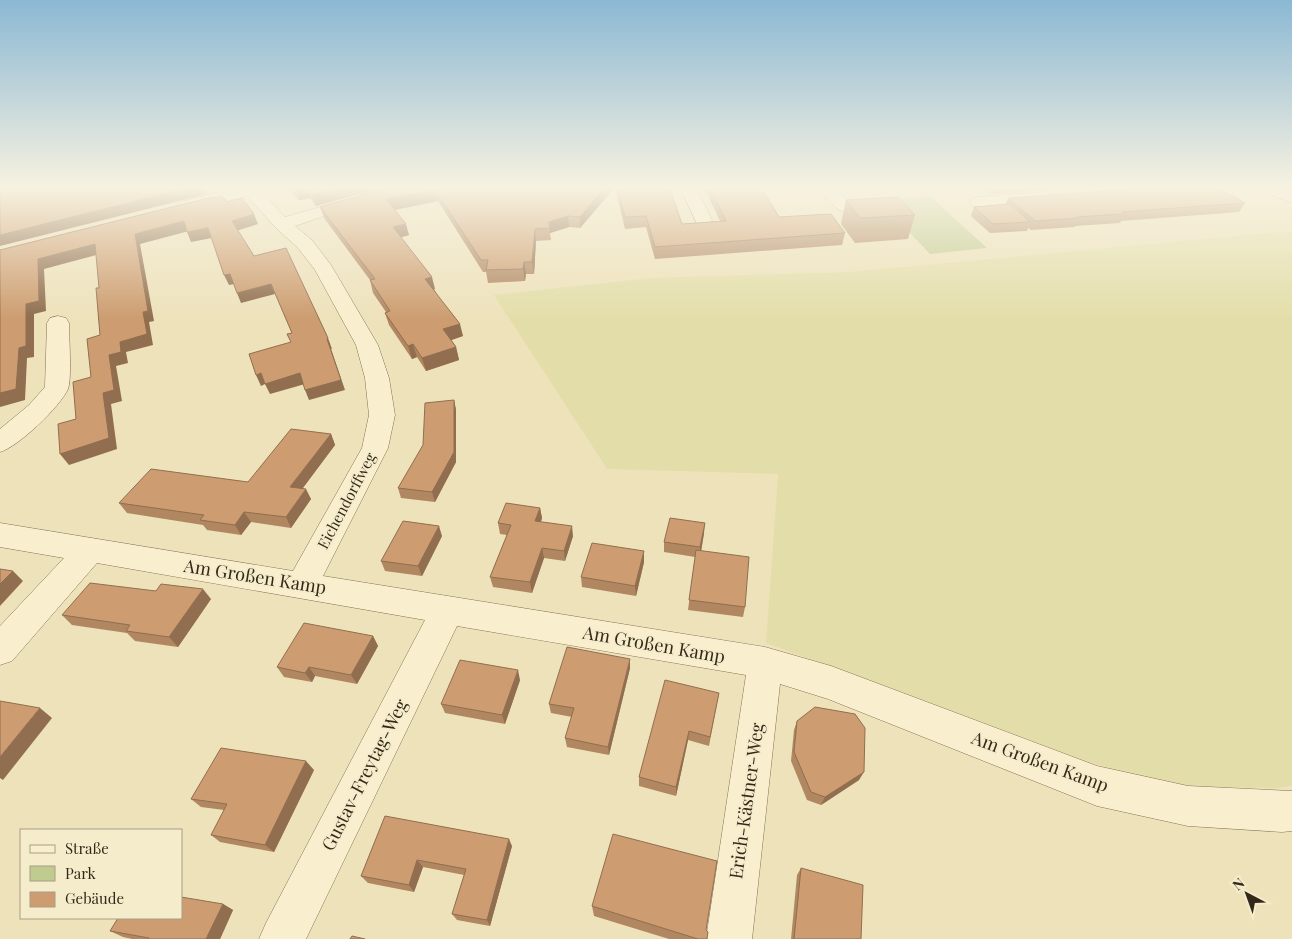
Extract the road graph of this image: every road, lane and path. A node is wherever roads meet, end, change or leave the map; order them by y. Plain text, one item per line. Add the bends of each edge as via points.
1 (290, 231) edge
2 (58, 323) dead end
3 (0, 443) edge
4 (0, 535) edge
5 (89, 551) junction
6 (302, 585) junction
7 (447, 611) junction
8 (0, 650) edge
9 (765, 663) junction
10 (1292, 811) edge
11 (282, 939) edge
12 (729, 939) edge

1 - 6 street, Eichendorffweg via 305,244 324,269 367,345 378,378 382,415 376,448
2 - 3 street via 57,388 38,411
4 - 5 street, Am Großen Kamp
5 - 6 street, Am Großen Kamp
5 - 8 street
6 - 7 street, Am Großen Kamp
7 - 9 street, Am Großen Kamp
7 - 11 street, Gustav-Freytag-Weg
9 - 10 street, Am Großen Kamp via 832,683 1097,786 1188,806
9 - 12 street, Erich-Kästner-Weg

